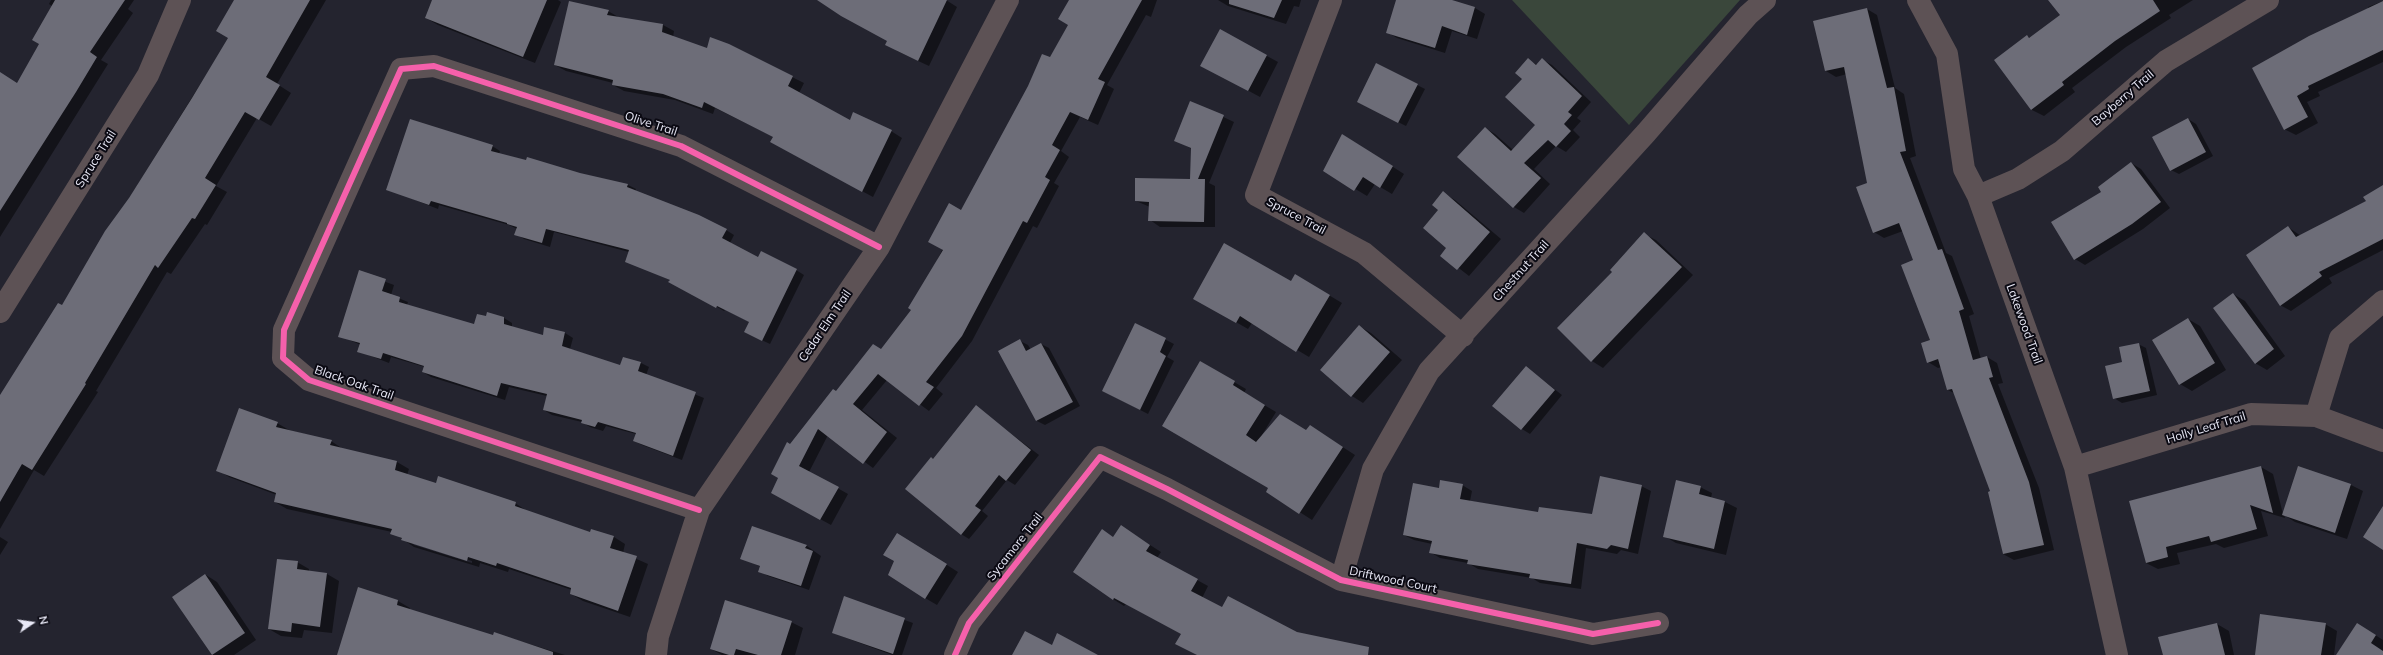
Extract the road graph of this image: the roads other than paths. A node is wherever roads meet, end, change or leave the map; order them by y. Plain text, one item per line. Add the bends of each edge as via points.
1 (180, 0) edge
2 (1008, 0) edge
3 (1331, 0) edge
4 (1765, 0) edge
5 (1918, 0) edge
6 (2268, 0) edge
7 (401, 69) joint
8 (1978, 196) junction
9 (879, 247) junction
10 (2383, 301) edge
11 (0, 312) edge
12 (1463, 336) junction
13 (2316, 416) junction
14 (2383, 441) edge
15 (1100, 458) joint
16 (2075, 467) junction
17 (699, 510) junction
18 (1341, 580) junction
19 (1658, 623) dead end
20 (656, 655) edge
21 (955, 655) edge
22 (2117, 655) edge

1 - 11 street, Spruce Trail via 148,76
2 - 9 street, Cedar Elm Trail
3 - 12 street, Spruce Trail via 1256,195 1364,253
4 - 12 street, Chestnut Trail
5 - 8 street, Lakewood Trail via 1947,54 1964,169
6 - 8 street, Bayberry Trail via 2166,61 2062,151 2018,178
7 - 9 street, Olive Trail via 434,66 681,146
7 - 17 street, Black Oak Trail via 284,330 283,358 309,380
8 - 16 street, Lakewood Trail
9 - 17 street, Cedar Elm Trail
10 - 13 street via 2340,338
12 - 18 street, Chestnut Trail via 1429,371 1372,468
13 - 14 street, Holly Leaf Trail
13 - 16 street, Holly Leaf Trail via 2251,414
15 - 18 street, Driftwood Court via 1167,489
15 - 21 street, Sycamore Trail via 969,623
16 - 22 street, Lakewood Trail
17 - 20 street, Cedar Elm Trail via 658,636
18 - 19 street, Driftwood Court via 1593,634

